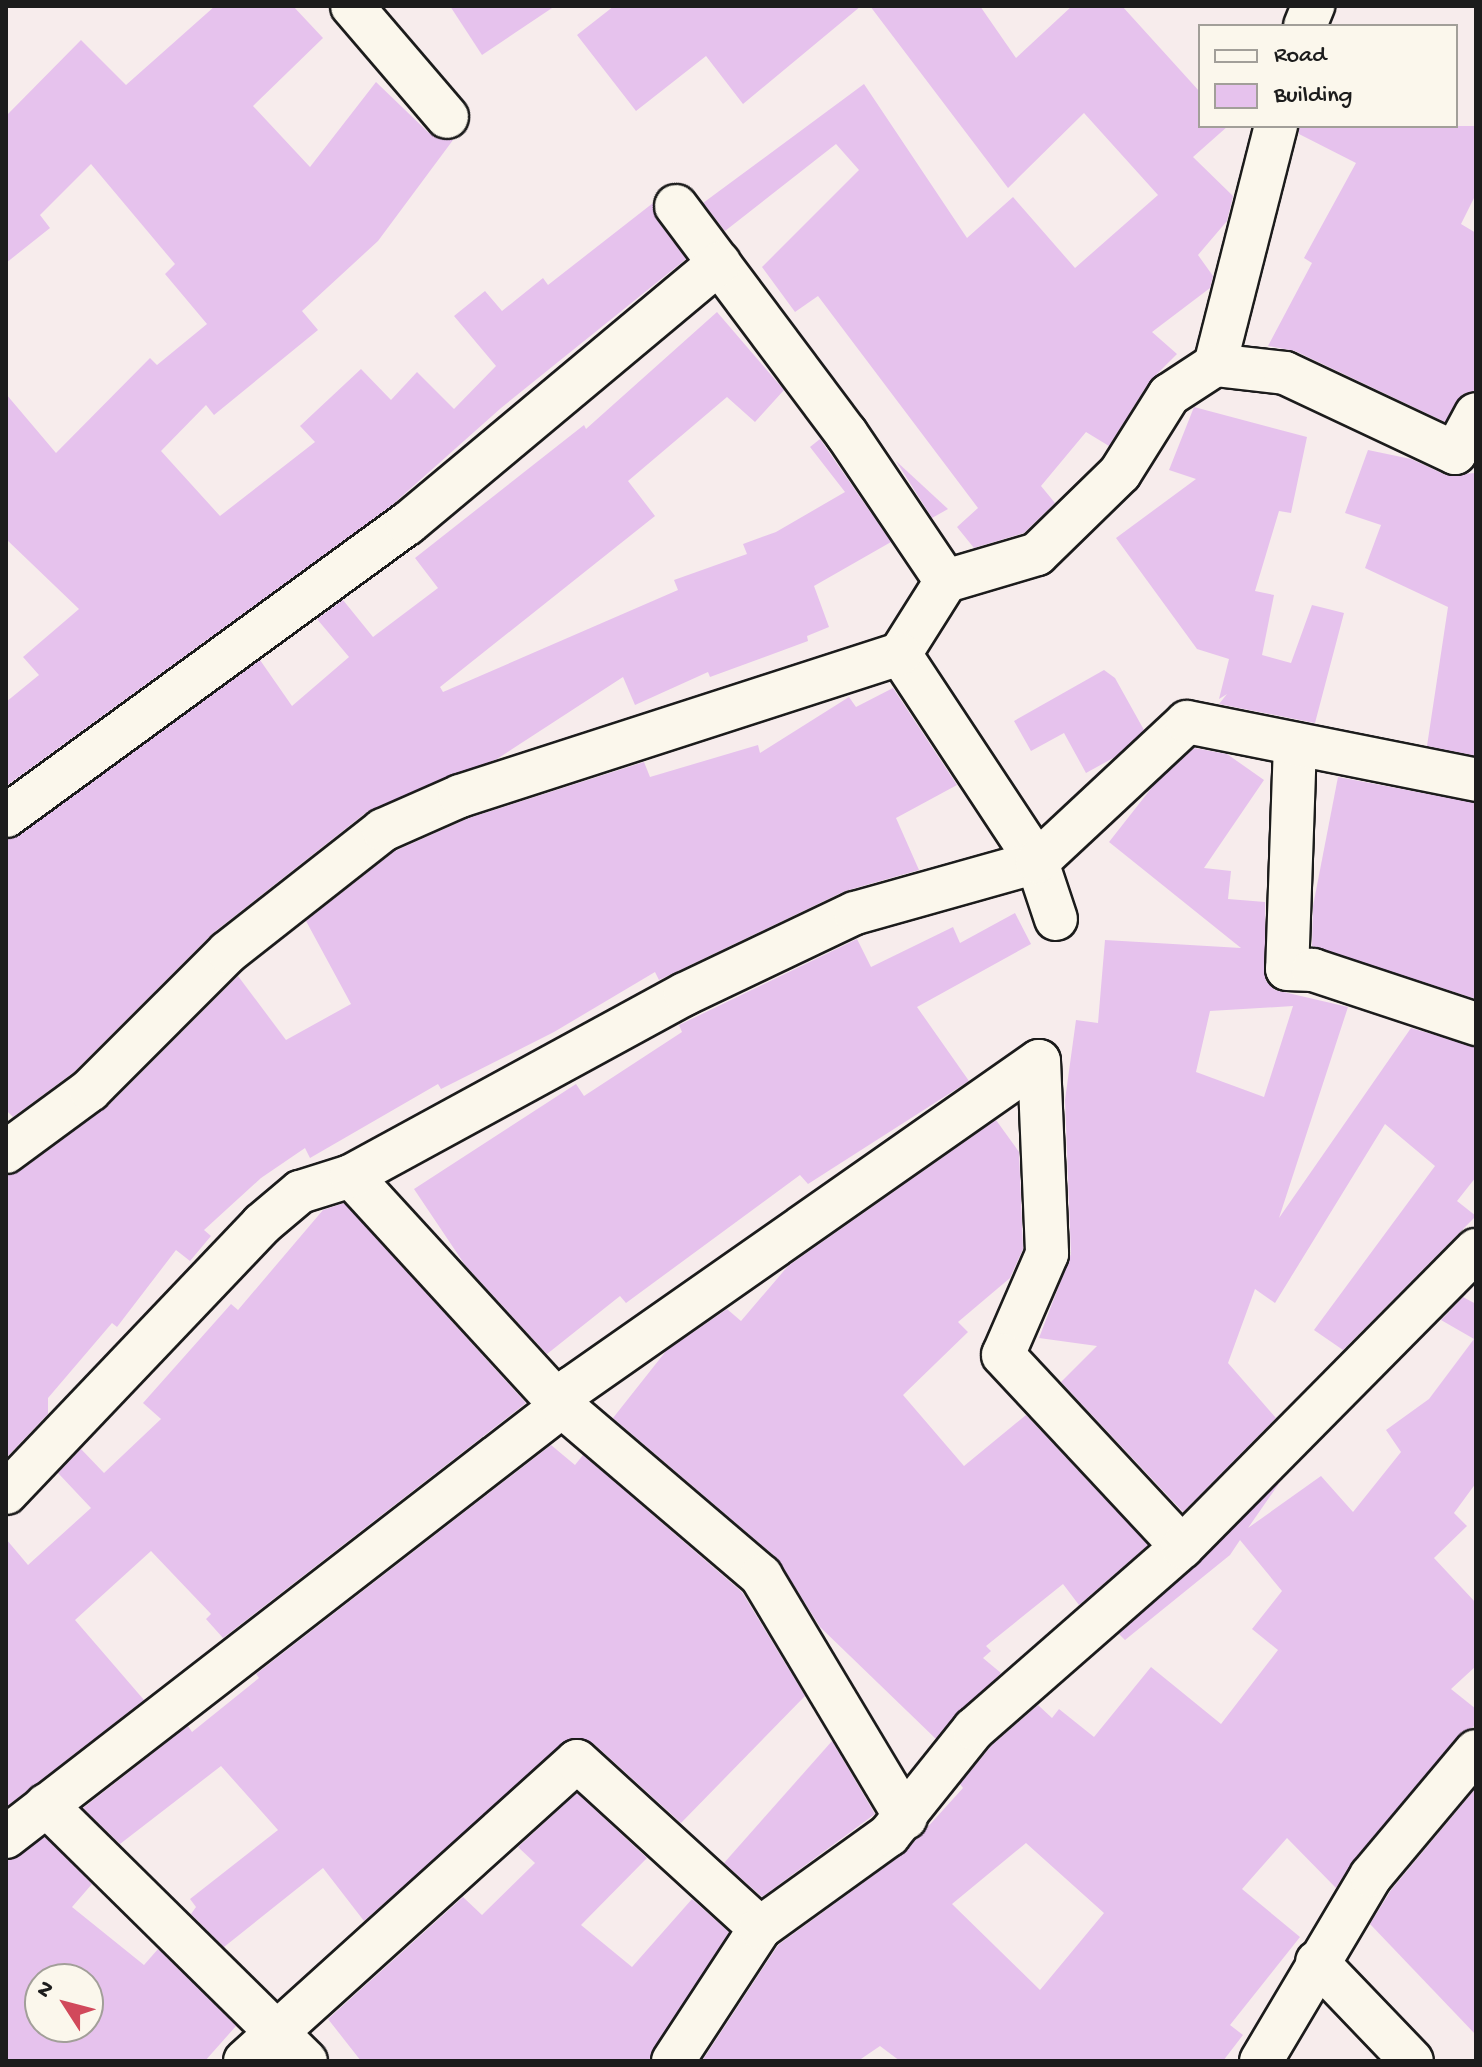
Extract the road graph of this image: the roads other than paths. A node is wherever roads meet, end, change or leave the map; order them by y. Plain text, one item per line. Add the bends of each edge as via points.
1 (352, 6) edge
2 (447, 117) dead end
3 (1275, 128) edge
4 (676, 206) dead end
5 (719, 263) junction
6 (1215, 365) junction
7 (1476, 414) edge
8 (946, 581) junction
9 (900, 654) junction
10 (1295, 744) junction
11 (1476, 780) edge
12 (6, 816) edge
13 (1037, 862) junction
14 (1056, 919) dead end
15 (1476, 1024) edge
16 (6, 1152) edge
17 (351, 1176) junction
18 (1476, 1250) edge
19 (562, 1406) junction
20 (6, 1493) edge
21 (1182, 1547) junction
22 (1476, 1751) edge
23 (46, 1805) junction
24 (906, 1818) junction
25 (6, 1837) edge
26 (760, 1928) junction
27 (1317, 1962) junction
28 (277, 2030) junction
29 (245, 2061) edge
30 (306, 2061) edge
31 (673, 2061) edge
32 (1261, 2061) edge
33 (1412, 2061) edge

1 - 2 street
3 - 6 street
4 - 5 street
5 - 8 street via 846,433
5 - 12 street via 407,524
6 - 7 street via 1285,373 1455,453
6 - 8 street via 1169,395 1120,473 1037,554
8 - 9 street
9 - 13 street
9 - 16 street via 460,796 383,830 228,952 90,1090
10 - 11 street
10 - 13 street via 1187,722
10 - 15 street via 1287,969 1313,970
13 - 14 street
13 - 17 street via 855,913 685,994
17 - 19 street
17 - 20 street via 300,1192 262,1224
18 - 21 street
19 - 21 street via 572,1388 1039,1061 1047,1254 1003,1355
19 - 23 street
19 - 24 street via 761,1576
21 - 24 street via 974,1729
22 - 27 street via 1371,1876
23 - 25 street
23 - 28 street
24 - 26 street
26 - 28 street via 577,1761
26 - 31 street
27 - 32 street
27 - 33 street
28 - 29 street
28 - 30 street

